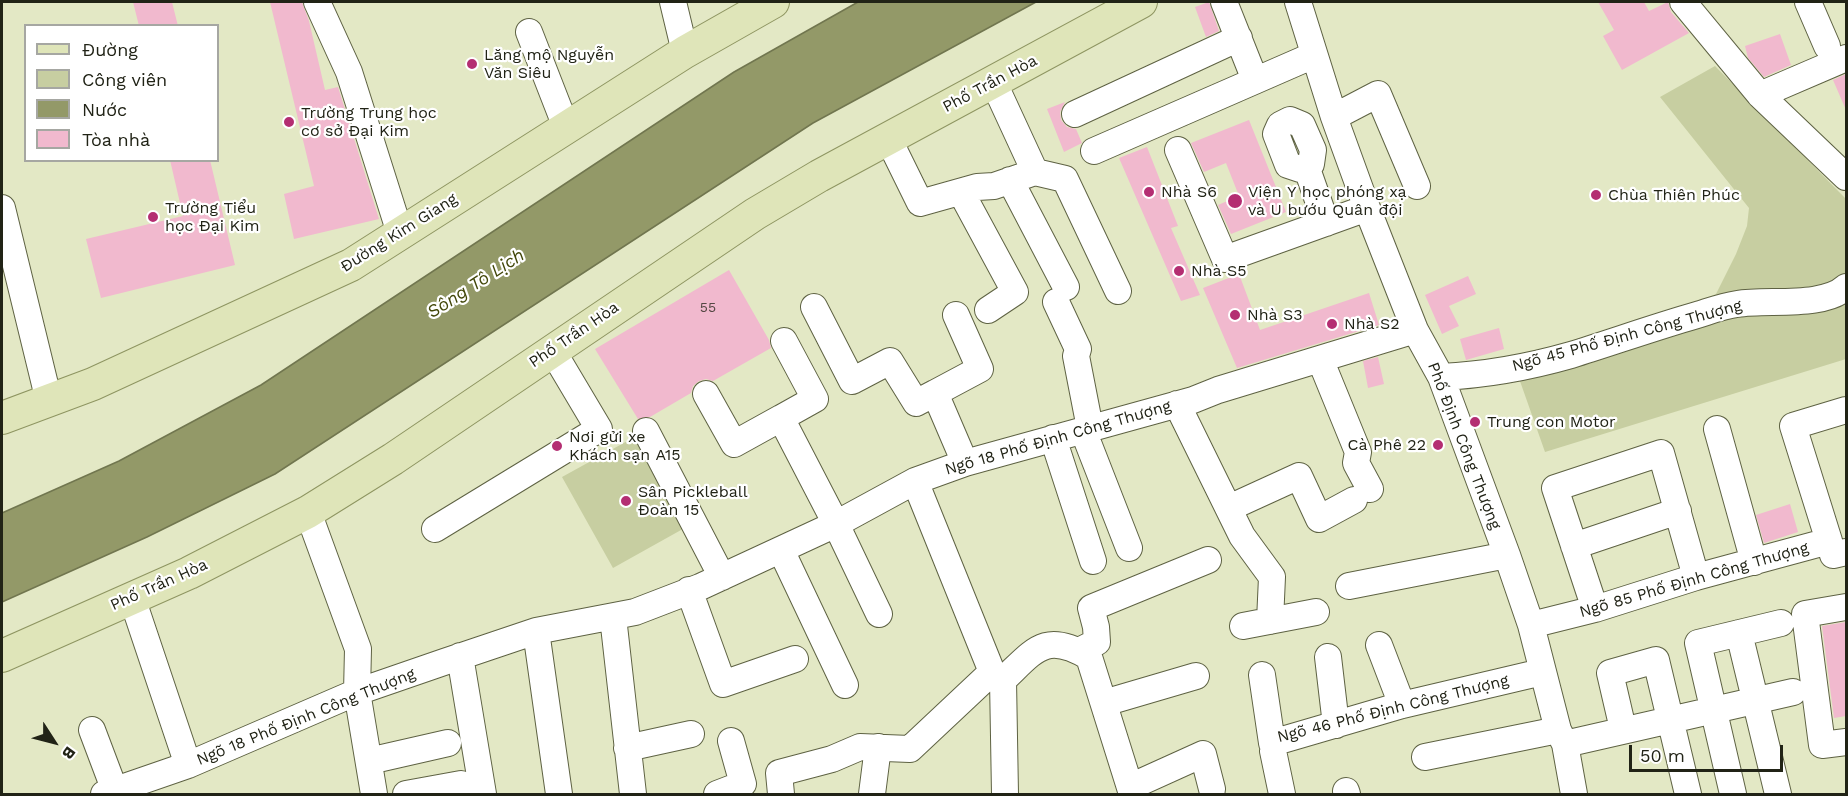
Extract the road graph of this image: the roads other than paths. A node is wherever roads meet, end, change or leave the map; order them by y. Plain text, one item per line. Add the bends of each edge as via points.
1 (317, 2) edge
2 (673, 2) edge
3 (773, 2) edge
4 (1141, 2) edge
5 (1224, 2) edge
6 (1683, 2) edge
7 (1808, 2) edge
8 (1305, 4) edge
9 (529, 32) dead end
10 (1239, 38) junction
11 (685, 52) junction
12 (1837, 52) edge
13 (1314, 55) junction
14 (1255, 80) junction
15 (993, 81) junction
16 (1760, 95) junction
17 (1075, 114) dead end
18 (1335, 121) junction
19 (566, 127) junction
20 (888, 138) junction
21 (1178, 150) dead end
22 (1094, 151) dead end
23 (1035, 172) junction
24 (1846, 177) edge
25 (1010, 180) junction
26 (1417, 186) dead end
27 (961, 192) junction
28 (2, 208) edge
29 (1367, 208) junction
30 (1326, 223) junction
31 (400, 233) junction
32 (1846, 287) edge
33 (1118, 291) dead end
34 (814, 308) dead end
35 (988, 310) dead end
36 (956, 315) dead end
37 (1415, 330) junction
38 (784, 340) dead end
39 (552, 350) junction
40 (1320, 359) junction
41 (1441, 377) junction
42 (935, 393) junction
43 (706, 394) dead end
44 (50, 401) junction
45 (1177, 404) junction
46 (1846, 410) edge
47 (2, 418) edge
48 (782, 418) junction
49 (1087, 429) junction
50 (1719, 429) dead end
51 (646, 431) dead end
52 (1053, 438) junction
53 (965, 463) junction
54 (915, 481) junction
55 (1229, 508) junction
56 (1678, 511) junction
57 (308, 512) junction
58 (836, 524) junction
59 (435, 529) dead end
60 (1574, 546) junction
61 (1838, 547) edge
62 (1129, 548) dead end
63 (781, 549) junction
64 (1507, 555) junction
65 (1208, 560) dead end
66 (1093, 561) dead end
67 (1754, 562) junction
68 (722, 577) junction
69 (1696, 577) junction
70 (1349, 586) dead end
71 (689, 590) junction
72 (132, 598) junction
73 (1846, 607) edge
74 (1595, 609) junction
75 (1316, 612) dead end
76 (879, 614) dead end
77 (613, 617) junction
78 (1270, 621) junction
79 (1781, 623) dead end
80 (1531, 625) junction
81 (1243, 626) dead end
82 (536, 631) junction
83 (1738, 633) junction
84 (1379, 645) dead end
85 (1079, 651) junction
86 (2, 656) edge
87 (460, 656) junction
88 (1328, 657) dead end
89 (795, 659) dead end
90 (1542, 672) junction
91 (1262, 675) dead end
92 (997, 676) junction
93 (1196, 676) dead end
94 (844, 685) dead end
95 (357, 692) junction
96 (1793, 692) dead end
97 (1754, 701) junction
98 (1104, 703) junction
99 (1402, 705) junction
100 (1715, 710) junction
101 (1671, 719) junction
102 (1336, 725) junction
103 (1623, 729) junction
104 (92, 730) dead end
105 (691, 734) dead end
106 (1561, 737) junction
107 (730, 741) dead end
108 (1846, 742) edge
109 (448, 743) dead end
110 (878, 747) junction
111 (627, 748) junction
112 (1273, 751) dead end
113 (1425, 757) dead end
114 (369, 761) junction
115 (188, 765) junction
116 (460, 784) dead end
117 (1212, 789) dead end
118 (1131, 791) edge
119 (110, 793) edge
120 (374, 795) edge
121 (406, 795) edge
122 (483, 795) edge
123 (559, 795) edge
124 (633, 795) edge
125 (717, 795) edge
126 (781, 795) edge
127 (872, 795) edge
128 (1005, 795) edge
129 (1282, 795) edge
130 (1574, 795) edge
131 (1688, 795) edge
132 (1733, 795) edge
133 (1778, 795) edge

1 - 31 street via 349,72
2 - 11 street
3 - 11 main road, Đường Kim Giang
4 - 15 main road, Phố Trần Hòa
5 - 10 street
6 - 16 street
7 - 12 street
8 - 13 street, Phố Định Công Thượng
9 - 19 street
10 - 14 street
10 - 17 street
11 - 19 main road, Đường Kim Giang
12 - 16 street
13 - 14 street
13 - 18 street, Phố Định Công Thượng
14 - 22 street
15 - 20 main road, Phố Trần Hòa
15 - 23 street
16 - 24 street
18 - 26 street via 1378,94
18 - 29 street, Phố Định Công Thượng
18 - 30 street via 1308,139 1313,150 1311,164 1306,166
19 - 31 main road, Đường Kim Giang
20 - 27 street via 920,202
20 - 39 main road, Phố Trần Hòa via 755,214
21 - 30 street via 1225,259
23 - 25 street
23 - 33 street via 1065,179
25 - 27 street
25 - 49 street via 1061,294 1078,349
27 - 35 street via 1015,292
28 - 44 street
29 - 30 street
29 - 37 street, Phố Định Công Thượng
31 - 44 main road, Đường Kim Giang via 351,265
32 - 41 street, Ngõ 45 Phố Định Công Thượng via 1820,300 1735,304 1570,355 1480,375
34 - 42 street via 852,381 890,361 916,403
36 - 42 street via 980,369
37 - 40 street, Ngõ 18 Phố Định Công Thượng
37 - 41 street, Phố Định Công Thượng
38 - 48 street via 815,399
39 - 57 main road, Phố Trần Hòa
39 - 59 street via 599,429
40 - 45 street, Ngõ 18 Phố Định Công Thượng
40 - 55 street via 1358,452 1356,463 1362,495 1319,519 1299,476
41 - 64 street, Phố Định Công Thượng
42 - 53 street
43 - 48 street via 734,444
44 - 47 main road, Đường Kim Giang
45 - 49 street, Ngõ 18 Phố Định Công Thượng
45 - 55 street
46 - 61 street via 1792,426
48 - 58 street
49 - 52 street, Ngõ 18 Phố Định Công Thượng
49 - 62 street
50 - 67 street
51 - 68 street
52 - 53 street, Ngõ 18 Phố Định Công Thượng
52 - 66 street
53 - 54 street, Ngõ 18 Phố Định Công Thượng
54 - 58 street, Ngõ 18 Phố Định Công Thượng
54 - 92 street
55 - 78 street via 1242,536 1280,572
56 - 60 street
56 - 60 street via 1661,453 1555,488
56 - 69 street
57 - 72 main road, Phố Trần Hòa
57 - 95 street via 358,649
58 - 63 street, Ngõ 18 Phố Định Công Thượng
58 - 76 street
60 - 74 street
61 - 67 street, Ngõ 85 Phố Định Công Thượng
63 - 68 street, Ngõ 18 Phố Định Công Thượng
63 - 94 street
64 - 70 street
64 - 80 street, Phố Định Công Thượng
65 - 85 street via 1091,608 1097,642
67 - 69 street, Ngõ 85 Phố Định Công Thượng
68 - 71 street, Ngõ 18 Phố Định Công Thượng
69 - 74 street, Ngõ 85 Phố Định Công Thượng
71 - 77 street, Ngõ 18 Phố Định Công Thượng
71 - 89 street via 723,684
72 - 86 main road, Phố Trần Hòa
72 - 115 street
73 - 108 street via 1805,614 1822,745
74 - 80 street, Ngõ 85 Phố Định Công Thượng
75 - 78 street
77 - 82 street, Ngõ 18 Phố Định Công Thượng
77 - 111 street
78 - 81 street
79 - 83 street
80 - 90 street, Phố Định Công Thượng
82 - 87 street, Ngõ 18 Phố Định Công Thượng
82 - 123 street
83 - 97 street
83 - 100 street via 1698,643
84 - 99 street
85 - 92 street via 1049,644
85 - 98 street via 1089,657
87 - 95 street, Ngõ 18 Phố Định Công Thượng
87 - 122 street
88 - 102 street
90 - 99 street, Ngõ 46 Phố Định Công Thượng
90 - 106 street, Phố Định Công Thượng
91 - 102 street, Ngõ 46 Phố Định Công Thượng via 1272,743
92 - 110 street via 910,749
92 - 128 street
93 - 98 street
95 - 114 street
95 - 115 street, Ngõ 18 Phố Định Công Thượng
96 - 97 street
97 - 100 street
97 - 133 street
98 - 118 street
99 - 102 street, Ngõ 46 Phố Định Công Thượng
100 - 101 street
100 - 132 street
101 - 103 street
101 - 103 street via 1656,660 1610,673
101 - 131 street
103 - 106 street
104 - 119 street
105 - 111 street
106 - 113 street
106 - 130 street, Phố Định Công Thượng
107 - 125 street via 743,784
109 - 114 street
110 - 126 street via 860,747 779,773
110 - 127 street
111 - 124 street
112 - 129 street
114 - 120 street
115 - 119 street, Ngõ 18 Phố Định Công Thượng
116 - 121 street
117 - 118 street via 1203,754

